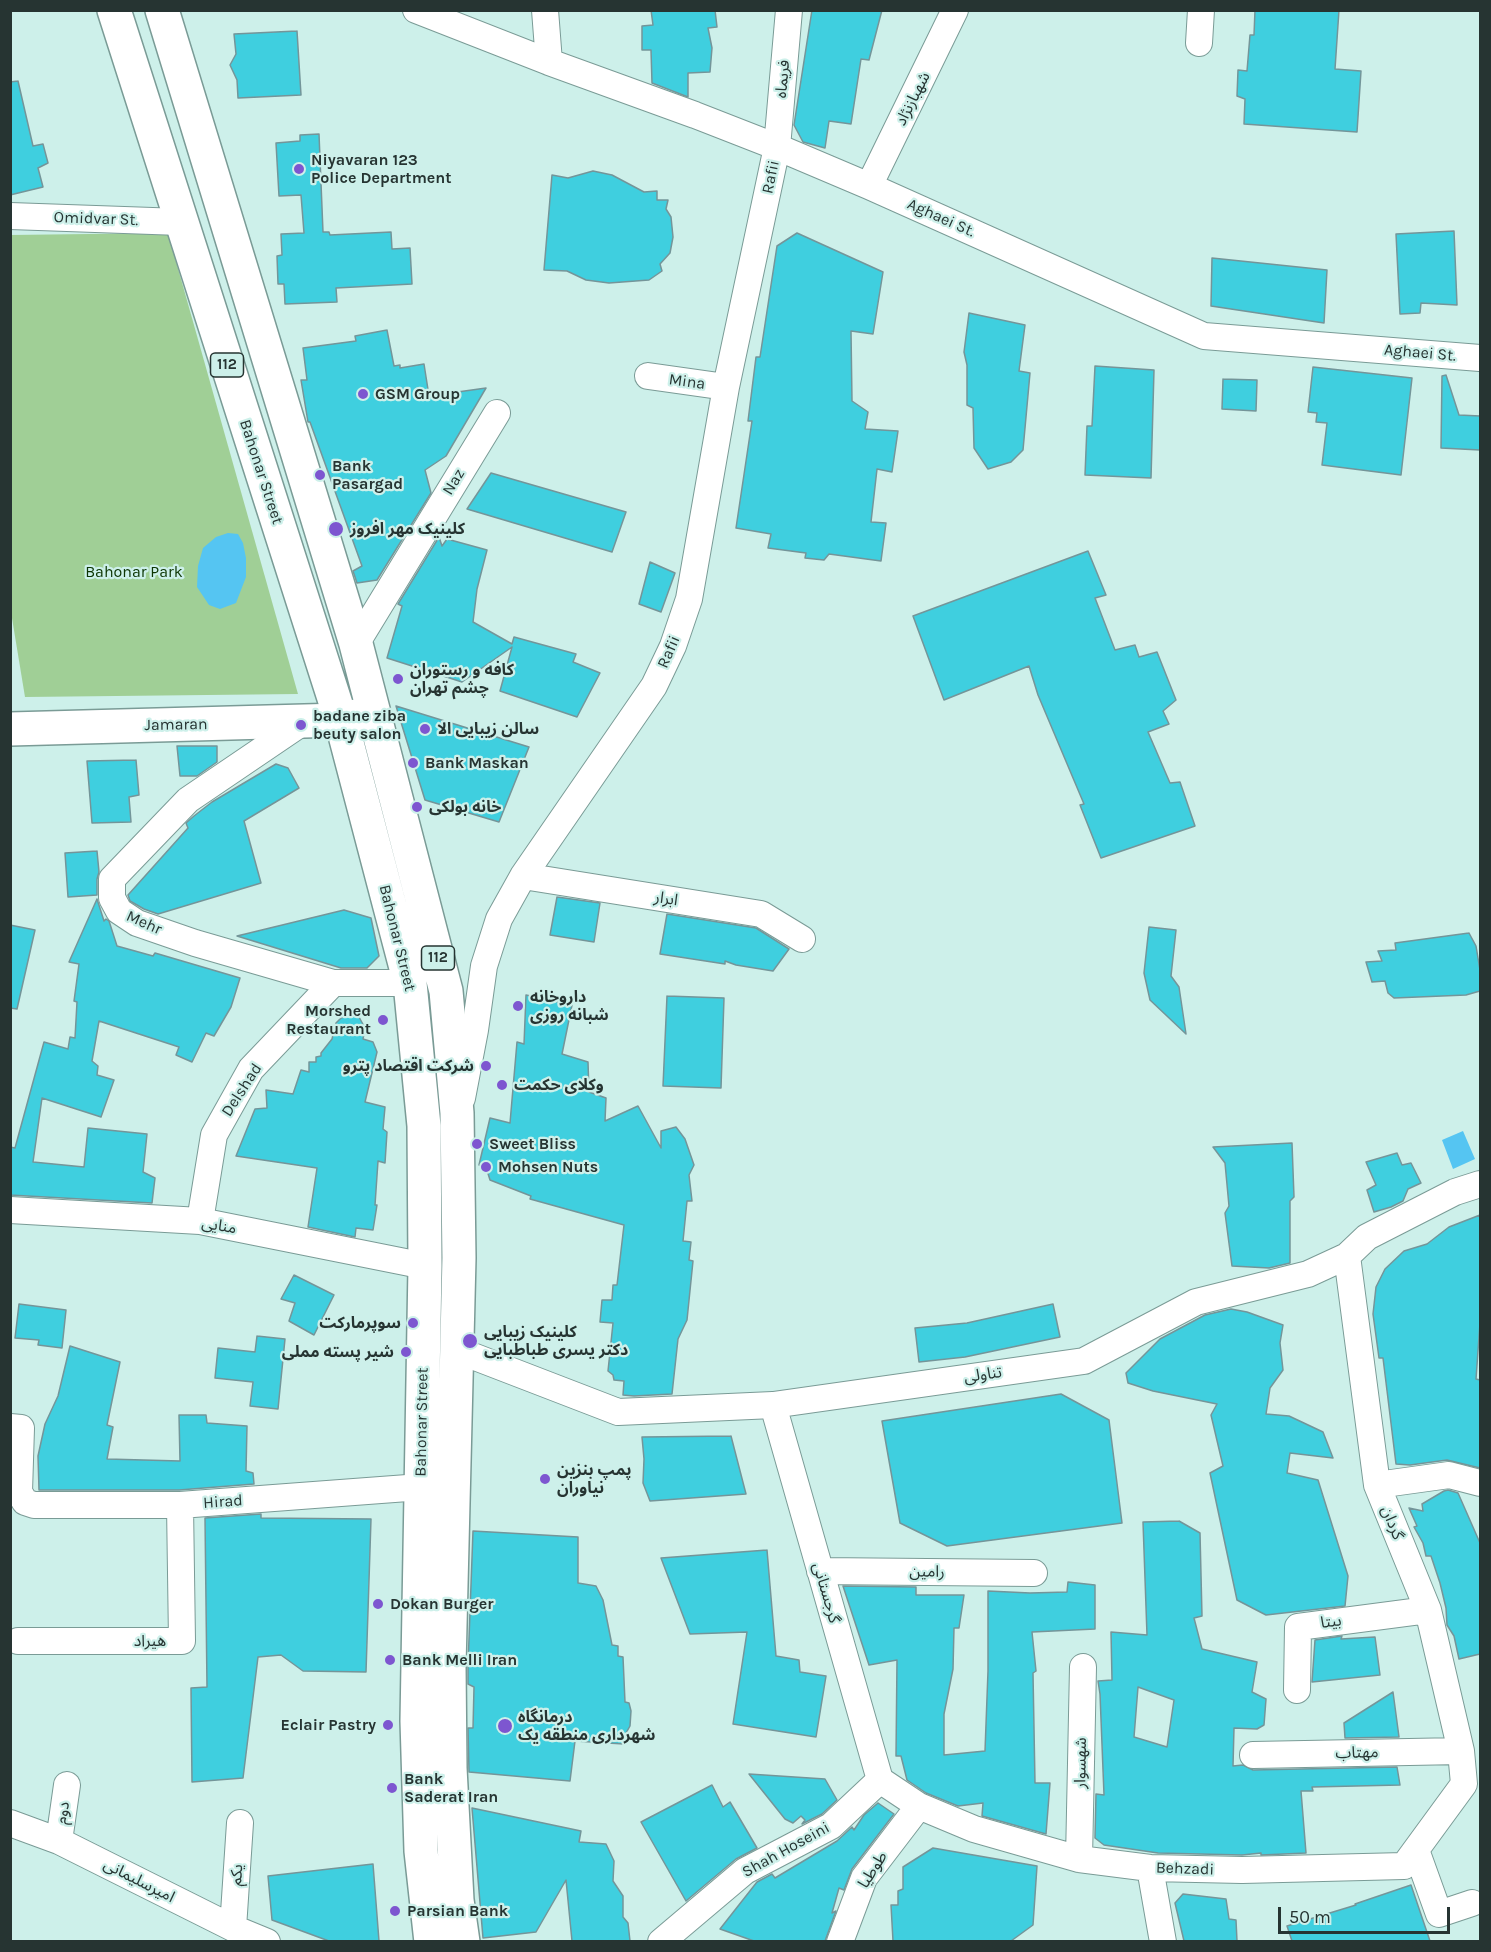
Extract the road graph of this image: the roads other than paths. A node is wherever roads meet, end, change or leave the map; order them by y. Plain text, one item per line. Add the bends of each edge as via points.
1 (114, 10) edge
2 (162, 10) edge
3 (416, 10) edge
4 (545, 10) edge
5 (789, 10) edge
6 (955, 10) edge
7 (1200, 10) edge
8 (1199, 43) dead end
9 (549, 62) junction
10 (777, 147) junction
11 (869, 186) junction
12 (10, 216) edge
13 (181, 222) junction
14 (1480, 358) edge
15 (648, 376) dead end
16 (726, 387) junction
17 (496, 413) dead end
18 (356, 644) junction
19 (374, 711) junction
20 (341, 720) junction
21 (303, 722) junction
22 (10, 729) edge
23 (523, 876) junction
24 (802, 939) dead end
25 (333, 983) junction
26 (410, 983) junction
27 (457, 1113) junction
28 (1480, 1184) edge
29 (10, 1210) edge
30 (200, 1221) junction
31 (1347, 1256) junction
32 (425, 1266) junction
33 (457, 1350) junction
34 (773, 1405) junction
35 (10, 1427) edge
36 (1480, 1483) edge
37 (1377, 1485) junction
38 (421, 1487) junction
39 (180, 1505) junction
40 (820, 1570) junction
41 (1034, 1573) dead end
42 (1428, 1610) junction
43 (18, 1641) dead end
44 (1083, 1667) dead end
45 (1297, 1690) dead end
46 (1461, 1751) junction
47 (1253, 1755) dead end
48 (880, 1780) junction
49 (1464, 1784) joint
50 (67, 1785) dead end
51 (919, 1806) junction
52 (10, 1823) edge
53 (240, 1823) dead end
54 (59, 1840) junction
55 (1416, 1850) junction
56 (1079, 1859) junction
57 (1150, 1868) junction
58 (1472, 1903) dead end
59 (252, 1937) edge
60 (431, 1941) edge
61 (463, 1941) edge
62 (661, 1941) edge
63 (840, 1941) edge
64 (1162, 1941) edge

1 - 13 main road, Bahonar Street / 112
2 - 18 main road, Bahonar Street / 112
3 - 9 street, Aghaei St.
4 - 9 street
5 - 10 street, فریماه
6 - 11 street, شهبازنژاد
7 - 8 street
9 - 10 street, Aghaei St.
10 - 11 street, Aghaei St.
10 - 16 street, Rafii
11 - 14 street, Aghaei St. via 1204,336
12 - 13 street, Omidvar St.
13 - 20 main road, Bahonar Street / 112
15 - 16 street, Mina
16 - 23 street, Rafii via 689,599 672,646 654,686
17 - 18 street, Naz
18 - 19 main road, Bahonar Street / 112
19 - 20 main road, Jamaran
19 - 27 main road, Bahonar Street / 112 via 446,991
20 - 21 main road, Jamaran
20 - 26 main road, Bahonar Street / 112
21 - 22 main road, Jamaran
21 - 25 street, Mehr via 188,800 112,879 112,898 119,911 137,923
23 - 24 street, ابرار via 761,914
23 - 27 street, Rafii via 499,920 484,966 464,1092
25 - 26 street, Mehr
25 - 30 street, Delshad via 251,1069 214,1135
26 - 32 main road, Bahonar Street / 112 via 424,1126
27 - 33 main road, Bahonar Street / 112
28 - 31 street, تناولی via 1455,1192 1367,1237
29 - 30 street, منایی
30 - 32 street, منایی
31 - 34 street, تناولی via 1308,1274 1196,1302 1084,1361
31 - 37 street, گردان
32 - 38 main road, Bahonar Street / 112
33 - 34 street, تناولی via 618,1412
33 - 61 main road, Bahonar Street / 112 via 449,1666 452,1804
34 - 40 street, گرجستانی
35 - 39 street, Hirad via 21,1428 19,1492 25,1502
36 - 37 street via 1449,1475
37 - 42 street, گردان
38 - 39 street, Hirad
38 - 60 main road, Bahonar Street / 112 via 417,1721 421,1851
39 - 43 street, هیراد via 182,1641
40 - 41 street, رامین
40 - 48 street, گرجستانی
42 - 45 street, بیتا via 1298,1627
42 - 46 street, گردان
44 - 56 street, شهسوار
46 - 47 street, مهتاب
46 - 49 street, گردان
48 - 51 street, Behzadi
48 - 62 street, Shah Hoseini via 831,1826 745,1871
49 - 55 street, Behzadi
50 - 54 street, دوم
51 - 56 street, Behzadi via 974,1829
51 - 63 street, طوطیا via 864,1878
52 - 54 street, امیرسلیمانی
53 - 59 street, یکم
54 - 59 street, امیرسلیمانی
55 - 57 street, Behzadi via 1404,1866
55 - 58 street via 1439,1914
56 - 57 street, Behzadi
57 - 64 street

